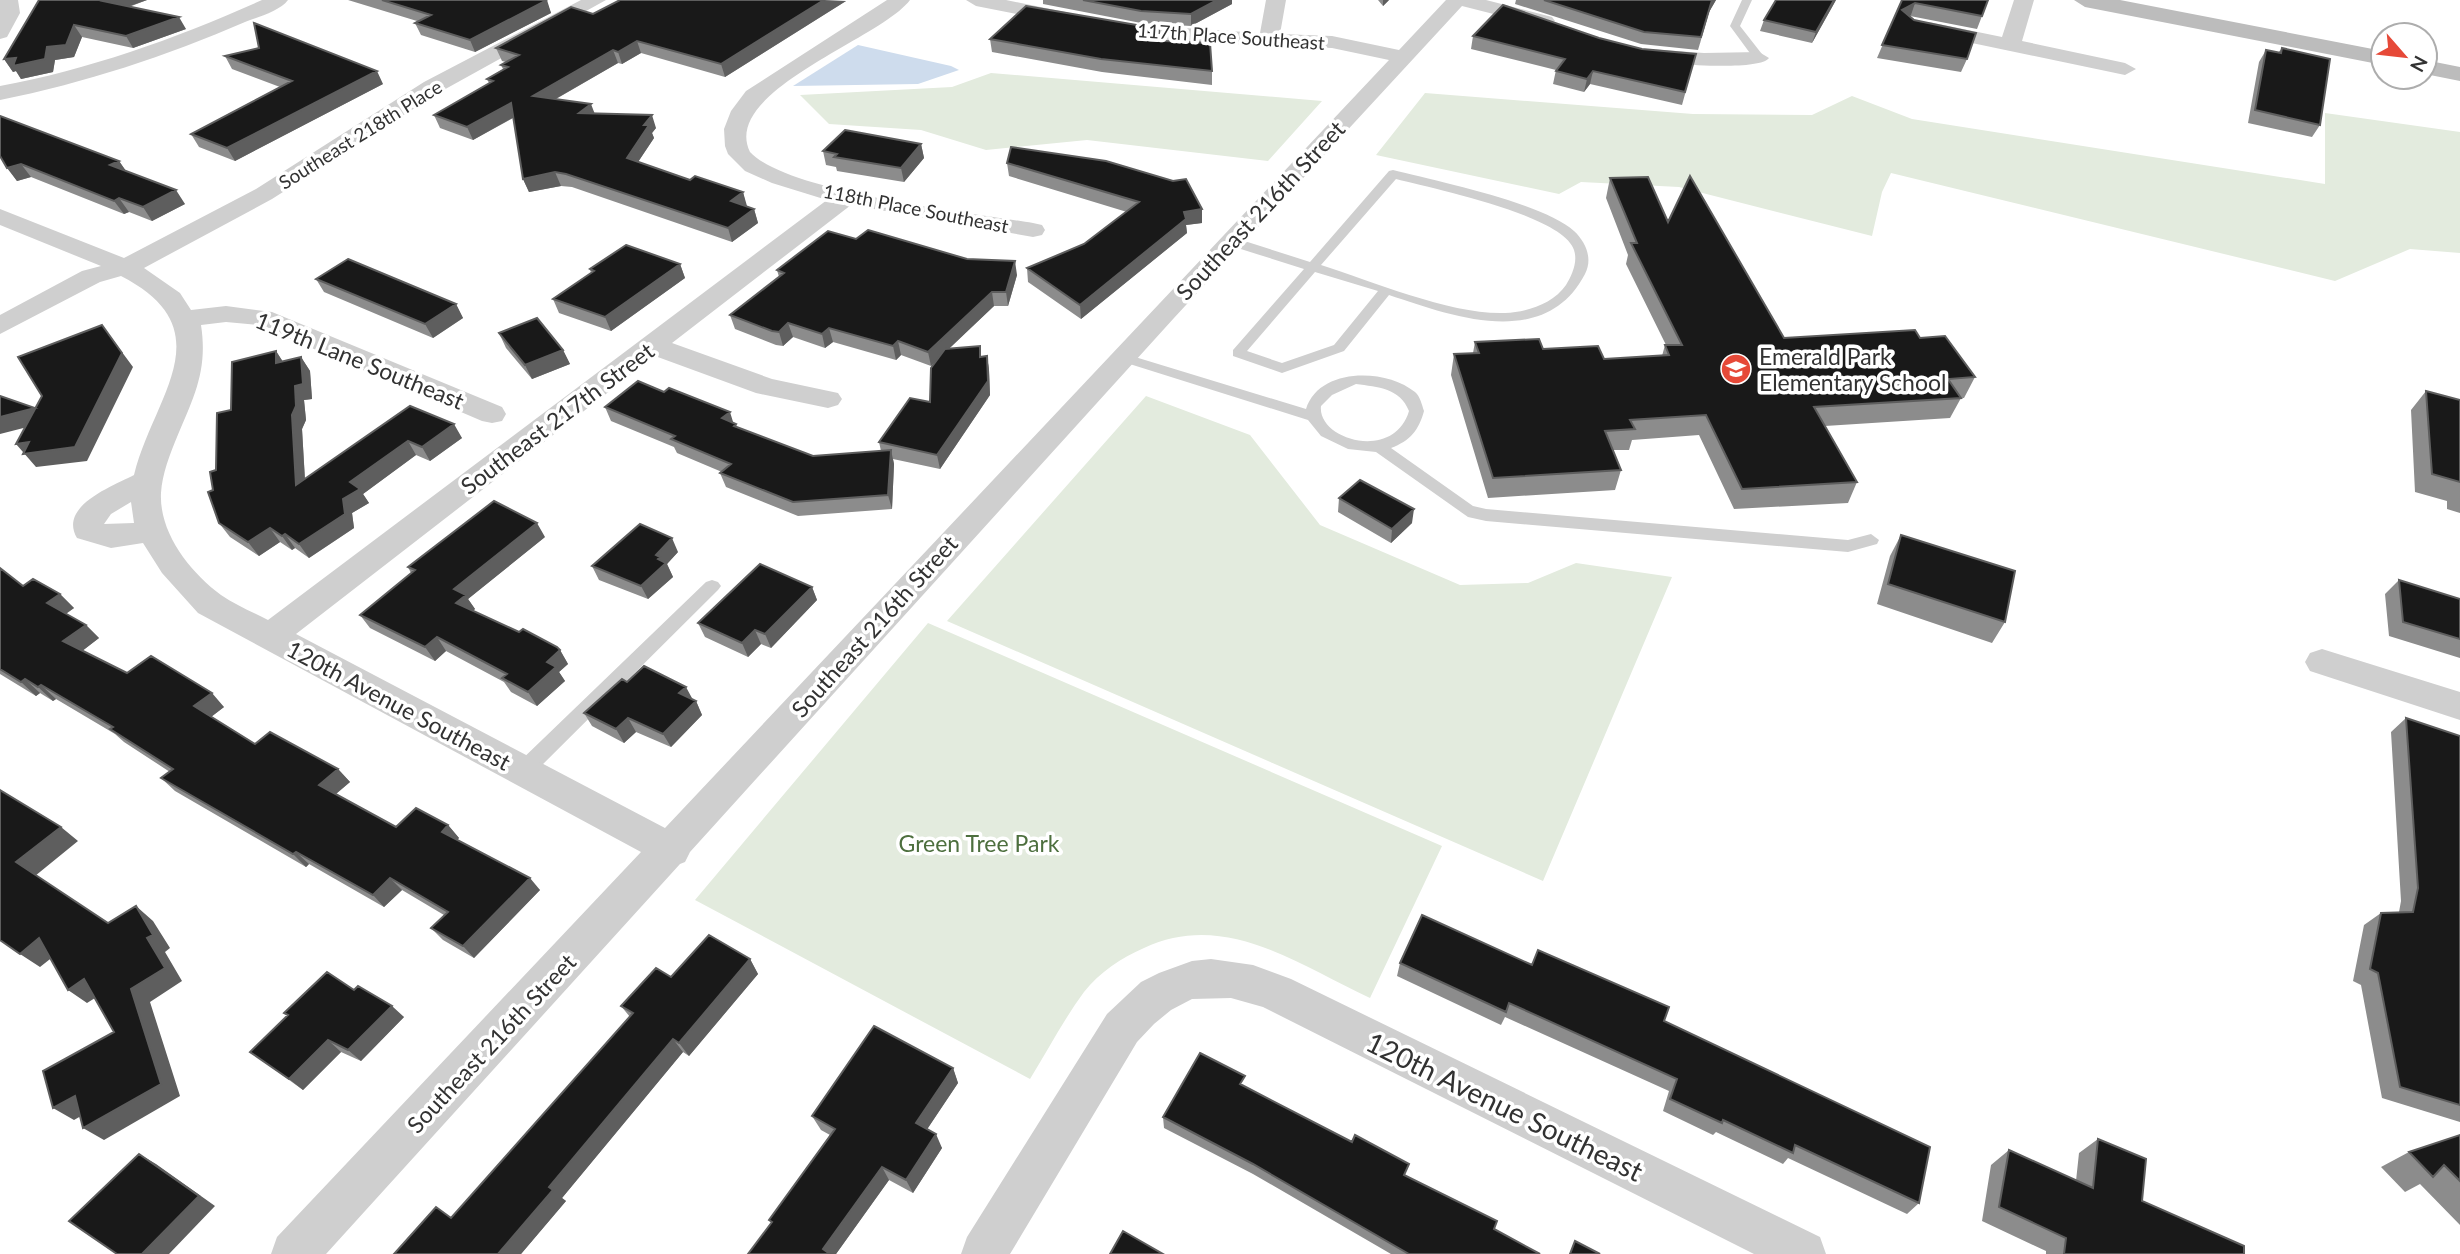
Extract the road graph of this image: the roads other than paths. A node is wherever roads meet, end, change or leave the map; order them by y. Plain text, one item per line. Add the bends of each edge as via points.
1 (8, 0) edge
2 (278, 0) edge
3 (596, 0) edge
4 (900, 0) edge
5 (976, 0) edge
6 (1276, 0) edge
7 (1457, 0) edge
8 (1462, 0) edge
9 (1747, 0) edge
10 (2024, 0) edge
11 (2085, 0) edge
12 (212, 7) dead end
13 (242, 16) junction
14 (1910, 24) edge
15 (1563, 28) edge
16 (0, 33) edge
17 (1269, 37) junction
18 (2010, 45) junction
19 (1632, 52) edge
20 (2369, 55) edge
21 (1403, 57) junction
22 (1759, 58) joint
23 (2125, 69) dead end
24 (2439, 70) edge
25 (2460, 74) edge
26 (0, 93) edge
27 (845, 198) junction
28 (0, 216) edge
29 (1032, 230) dead end
30 (1230, 241) junction
31 (1312, 267) junction
32 (124, 268) junction
33 (1386, 290) junction
34 (184, 319) junction
35 (0, 326) edge
36 (0, 344) edge
37 (653, 346) junction
38 (1122, 357) junction
39 (828, 399) dead end
40 (492, 414) dead end
41 (1315, 417) junction
42 (1378, 446) junction
43 (146, 482) junction
44 (153, 531) junction
45 (1871, 540) dead end
46 (712, 586) dead end
47 (269, 636) junction
48 (2322, 662) dead end
49 (2460, 706) edge
50 (523, 771) junction
51 (671, 850) junction
52 (294, 1254) edge
53 (984, 1254) edge
54 (1803, 1254) edge

1 - 16 street via 10,13
2 - 13 street
3 - 32 street, Southeast 218th Place via 432,87 264,194
4 - 27 street, 118th Place Southeast via 754,96 739,114 735,140 746,161
5 - 17 street, 117th Place Southeast via 1141,32
6 - 17 street
7 - 21 street, Southeast 216th Street
8 - 15 street
9 - 22 lane via 1735,26
10 - 18 street
11 - 20 main road
12 - 13 street
13 - 26 street via 131,62
14 - 18 street
17 - 21 street, 117th Place Southeast via 1332,42
18 - 23 street
19 - 22 street via 1680,58
21 - 30 street, Southeast 216th Street
24 - 25 main road
27 - 29 street, 118th Place Southeast
27 - 37 street, Southeast 217th Street
28 - 32 street, 120th Avenue Southeast
30 - 31 lane
30 - 38 street, Southeast 216th Street
31 - 33 lane
31 - 33 lane via 1238,353 1282,368 1339,348
31 - 33 lane via 1393,174 1542,216 1575,238 1581,251 1582,271 1570,290 1531,314 1465,315
32 - 34 street, 120th Avenue Southeast via 156,286
32 - 35 street via 91,276
32 - 36 street via 112,287 16,340
34 - 40 street, 119th Lane Southeast via 226,314 263,318
34 - 43 street, 120th Avenue Southeast via 191,346 188,378
37 - 39 street via 766,387
37 - 47 street, Southeast 217th Street
38 - 41 lane
38 - 51 street, Southeast 216th Street
41 - 42 lane via 1322,430 1337,440
41 - 42 lane via 1315,404 1322,392 1337,383 1355,379 1394,385 1417,407 1418,420 1397,442
42 - 45 lane via 1468,511 1486,515 1848,546
43 - 44 street, 120th Avenue Southeast via 145,501
43 - 44 street via 99,507 90,515 88,530 111,537
44 - 47 street, 120th Avenue Southeast via 182,577 210,604
46 - 50 lane
47 - 50 street, 120th Avenue Southeast
48 - 49 street
50 - 51 street, 120th Avenue Southeast
51 - 52 street, Southeast 216th Street
53 - 54 street, 120th Avenue Southeast via 1122,1028 1161,990 1202,976 1249,981 1276,993

